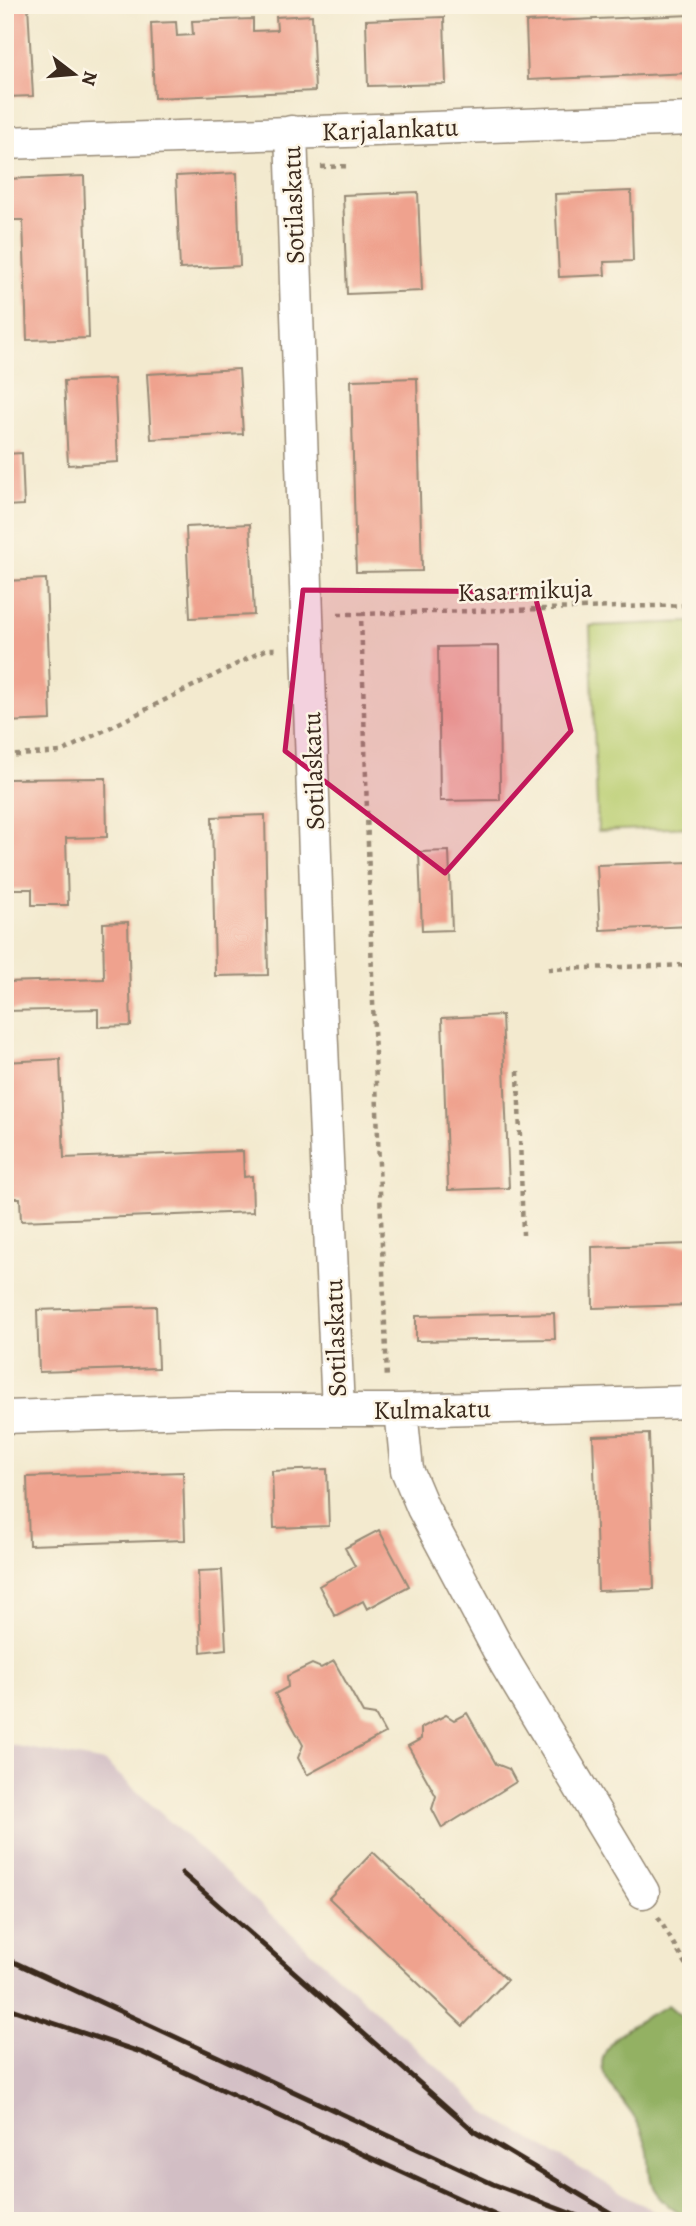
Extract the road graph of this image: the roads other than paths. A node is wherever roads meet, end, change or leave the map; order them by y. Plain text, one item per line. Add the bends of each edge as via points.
1 (691, 120) edge
2 (291, 132) junction
3 (5, 143) edge
4 (394, 1397) junction
5 (691, 1402) edge
6 (338, 1410) junction
7 (5, 1417) edge
8 (643, 1892) road end

1 - 2 street, Karjalankatu
2 - 3 street, Karjalankatu
2 - 6 street, Sotilaskatu
4 - 5 street, Kulmakatu
4 - 6 street, Kulmakatu
4 - 8 street via 407,1470 423,1508 506,1664
6 - 7 street, Kulmakatu

